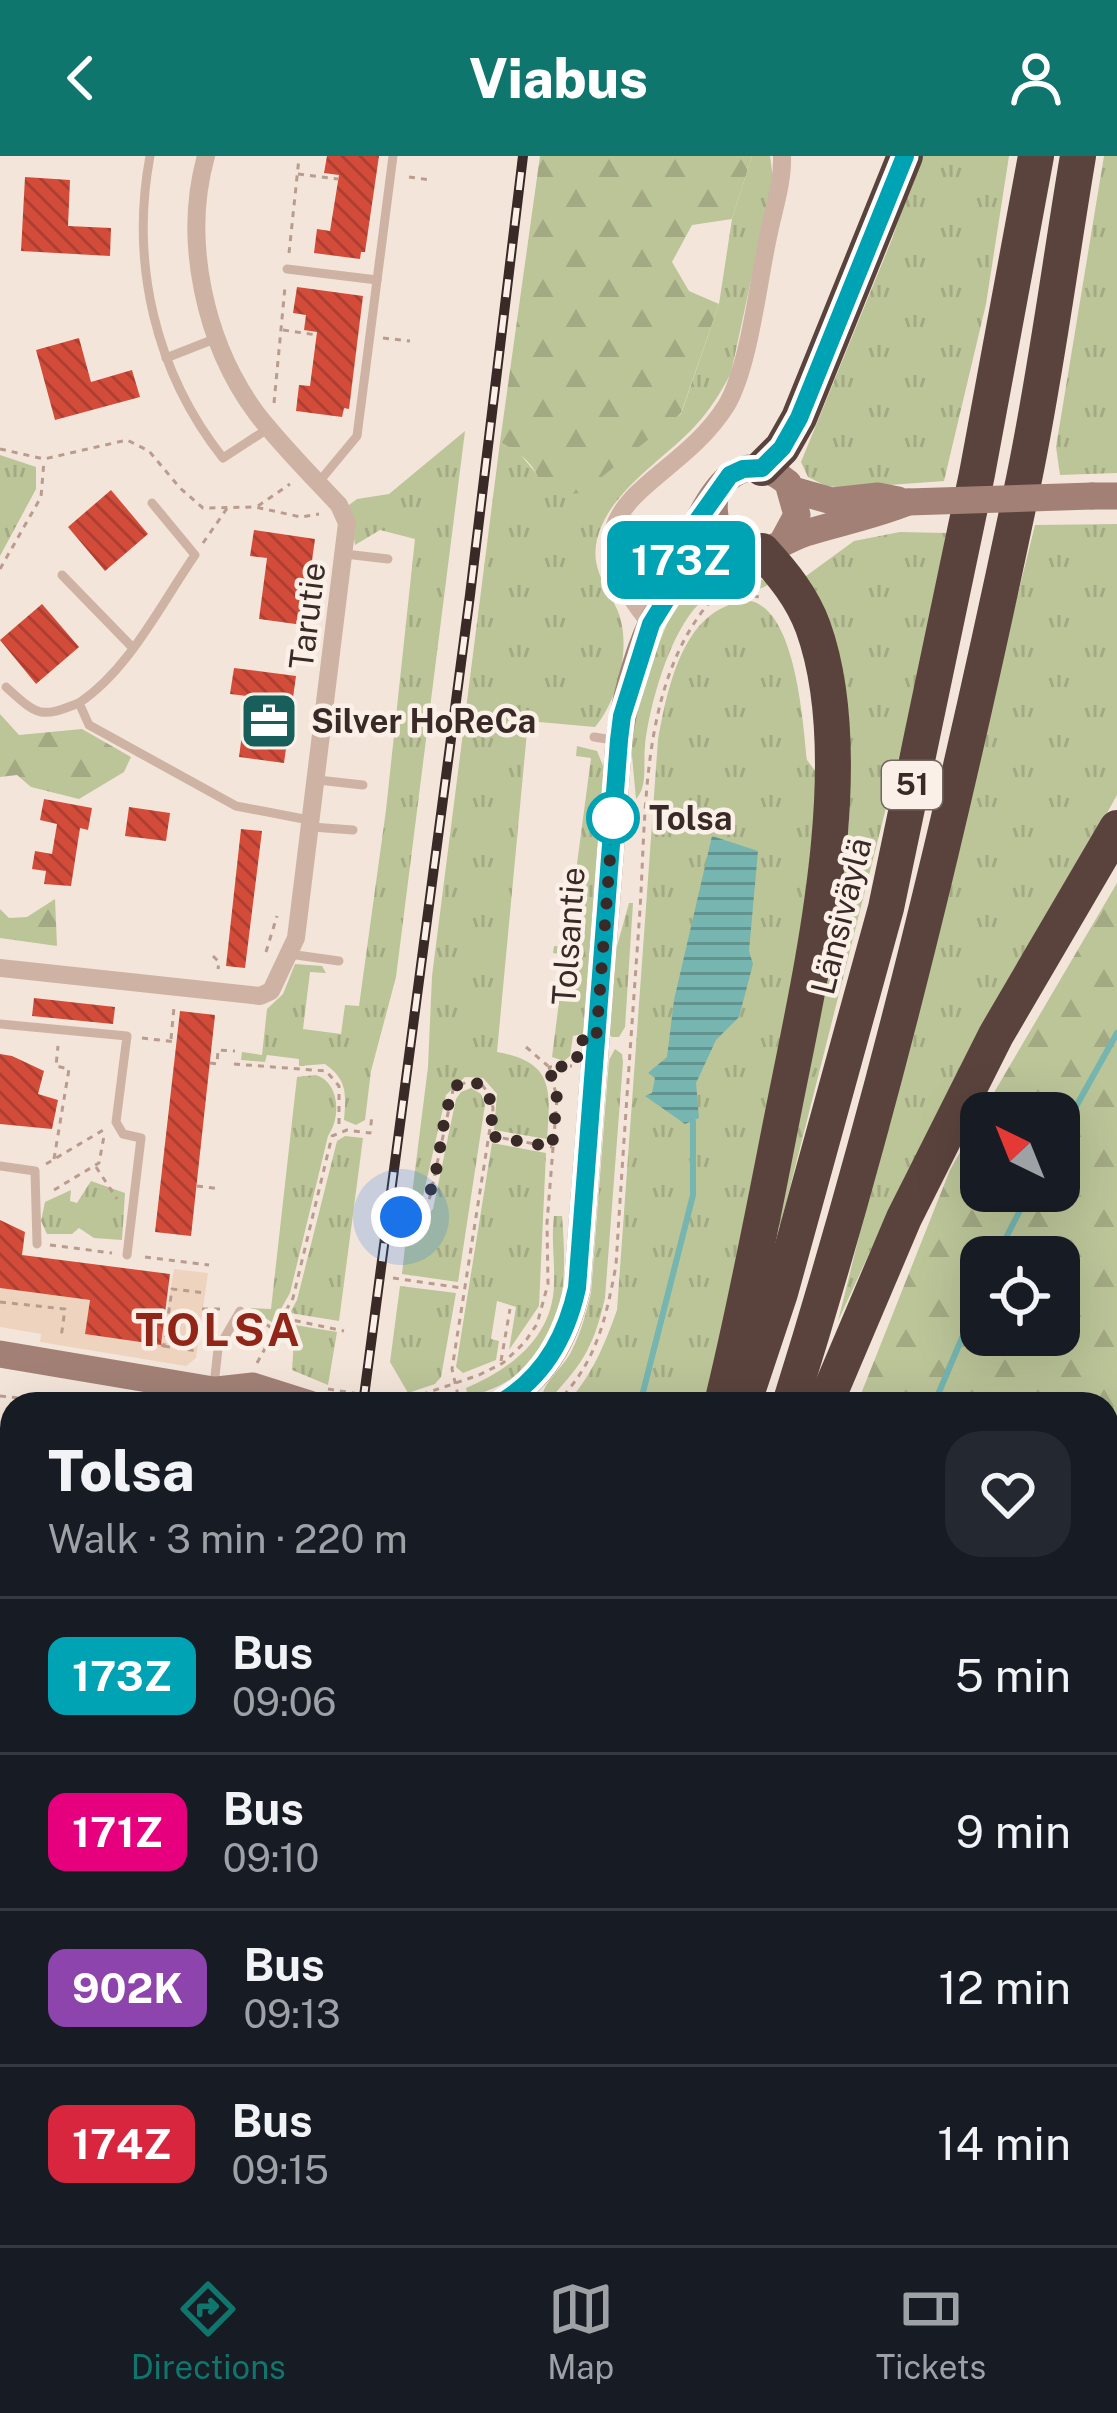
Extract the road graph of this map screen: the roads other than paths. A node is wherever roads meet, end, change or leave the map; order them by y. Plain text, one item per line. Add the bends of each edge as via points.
1 (149, 156) edge
2 (206, 156) edge
3 (393, 156) edge
4 (782, 156) edge
5 (905, 156) edge
6 (1036, 156) edge
7 (1078, 156) edge
8 (287, 269) road end
9 (377, 280) junction
10 (217, 338) junction
11 (166, 358) junction
12 (269, 428) junction
13 (762, 468) junction
14 (793, 490) junction
15 (317, 492) junction
16 (716, 493) junction
17 (1105, 496) edge
18 (908, 502) junction
19 (152, 503) dead end
20 (345, 554) junction
21 (768, 555) junction
22 (388, 559) dead end
23 (62, 575) dead end
24 (669, 595) junction
25 (651, 624) junction
26 (132, 647) junction
27 (6, 686) dead end
28 (79, 703) junction
29 (318, 780) junction
30 (363, 784) dead end
31 (312, 824) junction
32 (1117, 828) edge
33 (352, 830) dead end
34 (289, 954) junction
35 (339, 961) dead end
36 (0, 968) edge
37 (0, 1024) edge
38 (0, 1166) edge
39 (37, 1244) dead end
40 (127, 1255) dead end
41 (240, 1312) dead end
42 (0, 1354) edge
43 (213, 1390) junction
44 (217, 1392) edge
45 (272, 1392) edge
46 (520, 1392) edge
47 (724, 1392) edge
48 (747, 1392) edge
49 (794, 1392) edge
50 (830, 1392) edge

1 - 11 lane via 141,256
2 - 10 street, Tarutie via 196,240
3 - 9 lane
4 - 25 street via 728,403 634,496 611,539 618,579
5 - 13 highway via 799,418
6 - 48 highway, Länsiväylä / 51 via 886,908
7 - 49 highway, 51 via 1025,476 923,921
8 - 9 lane
9 - 15 lane via 357,436
10 - 11 lane
10 - 12 street, Tarutie
11 - 12 lane via 223,458
12 - 15 street, Tarutie
13 - 14 street
13 - 16 street via 730,475
14 - 18 street via 832,501
14 - 21 street via 797,515
15 - 20 street, Tarutie via 339,505
16 - 21 street via 714,522 727,542
16 - 24 street, Tolsantie
17 - 18 street, bridge
18 - 21 street, Tolsantie
19 - 26 lane via 195,555
20 - 22 lane
20 - 29 street, Tarutie
21 - 24 street, Tolsantie via 717,556
21 - 47 highway via 813,625 823,662 830,851
23 - 26 lane
24 - 25 street, Tolsantie
25 - 46 street, Tolsantie via 622,716 606,738 596,1041 573,1306 553,1354
26 - 28 lane via 100,690
27 - 28 lane via 33,712 50,715
28 - 31 lane via 88,725 236,806
29 - 30 lane
29 - 31 street, Tarutie
31 - 33 lane
31 - 34 street, Tarutie
32 - 50 highway via 996,1035
34 - 35 lane
34 - 36 street, Tarutie via 272,991 260,996
37 - 40 lane via 127,1036 111,1125 141,1138
38 - 39 lane via 35,1172
41 - 43 lane via 218,1349
42 - 43 street
43 - 44 street
43 - 45 street

